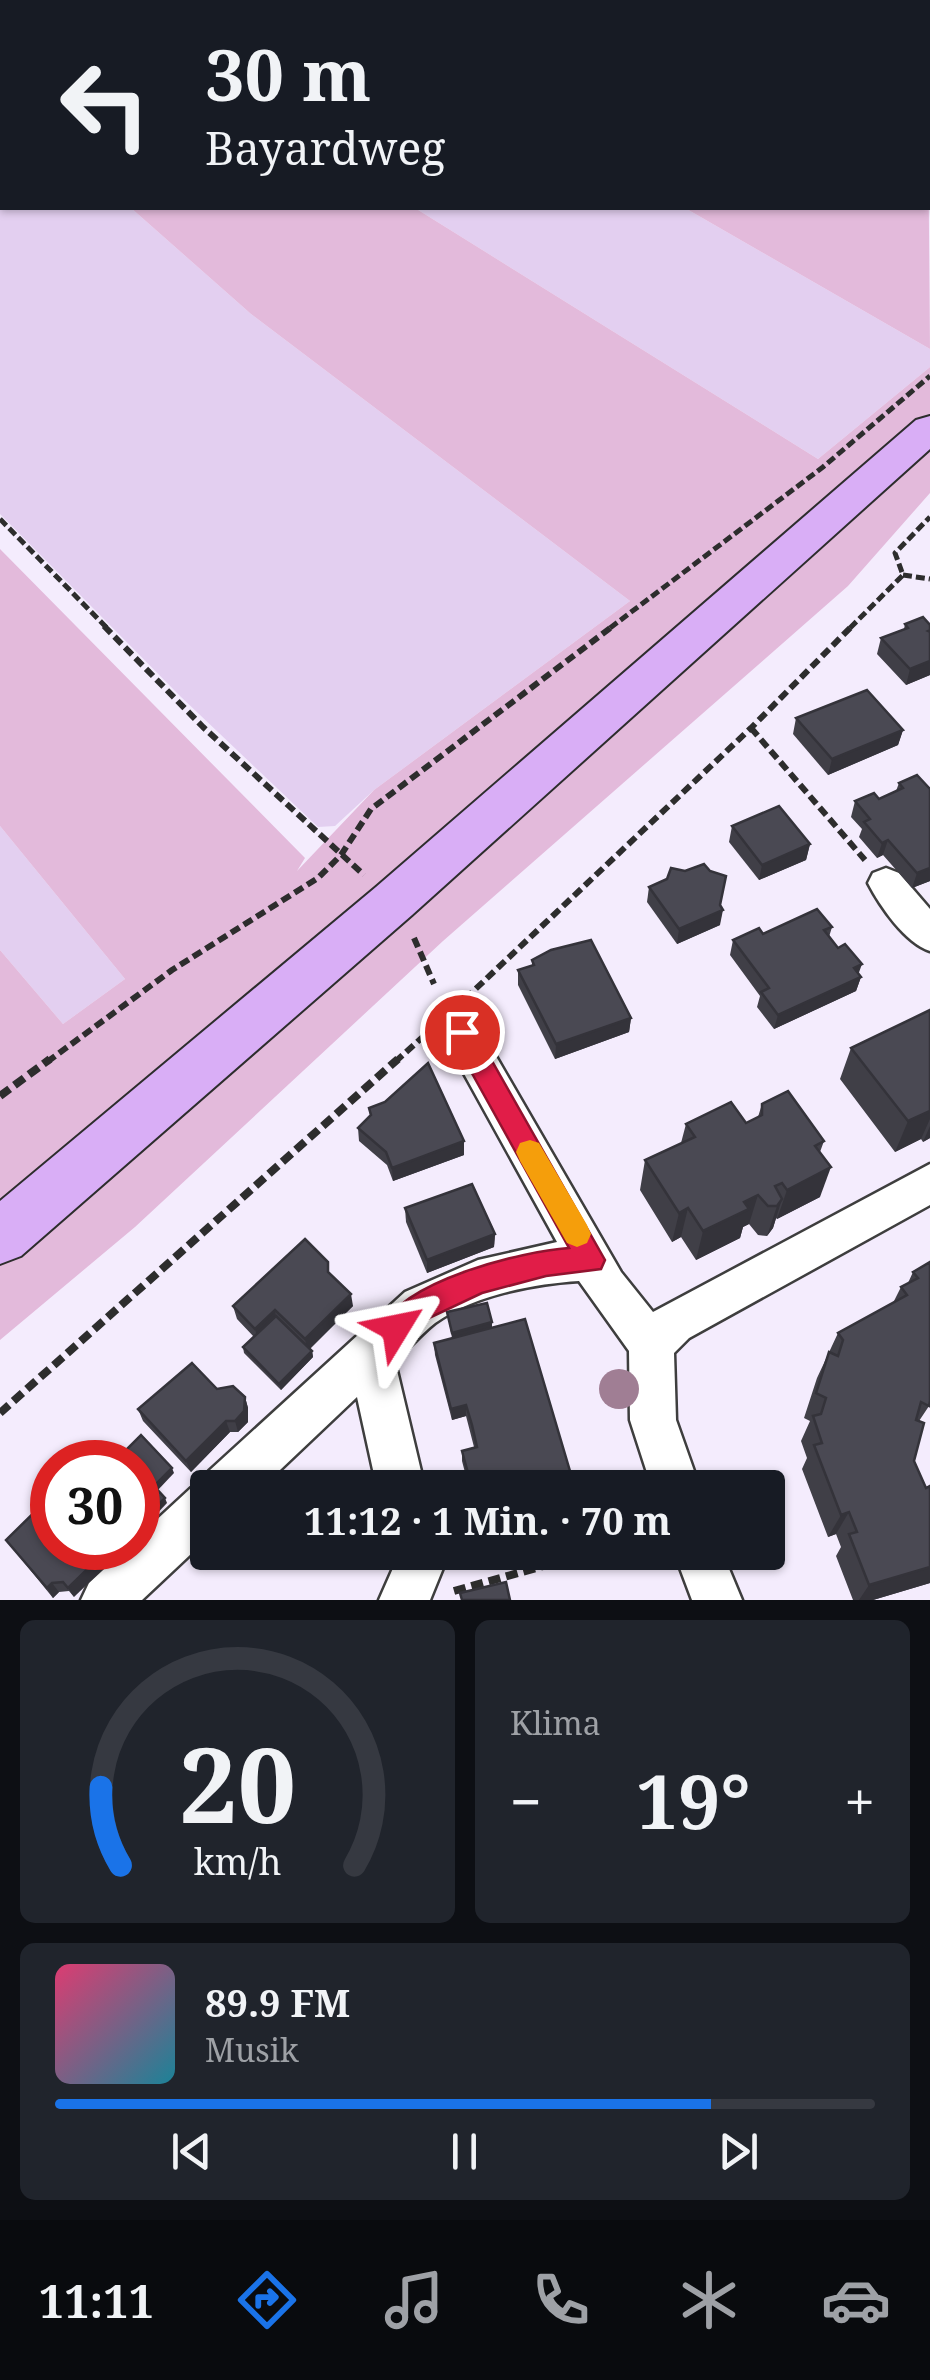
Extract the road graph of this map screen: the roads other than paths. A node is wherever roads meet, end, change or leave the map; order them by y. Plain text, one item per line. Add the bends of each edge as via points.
1 (930, 428) edge
2 (886, 883) road end
3 (930, 936) edge
4 (449, 1023) road end
5 (930, 1184) edge
6 (0, 1237) edge
7 (591, 1260) junction
8 (651, 1344) junction
9 (370, 1352) junction
10 (245, 1470) edge
11 (396, 1470) edge
12 (670, 1470) edge
13 (190, 1521) edge
14 (419, 1570) edge
15 (705, 1570) edge
16 (423, 1597) edge
17 (106, 1600) edge
18 (717, 1600) edge

1 - 6 main road via 394,901
2 - 3 street
4 - 7 street
5 - 8 street via 673,1323
7 - 8 street
7 - 9 street via 478,1280 421,1307
8 - 12 street via 654,1420
9 - 10 street
9 - 11 street
13 - 17 street
14 - 16 street
15 - 18 street

